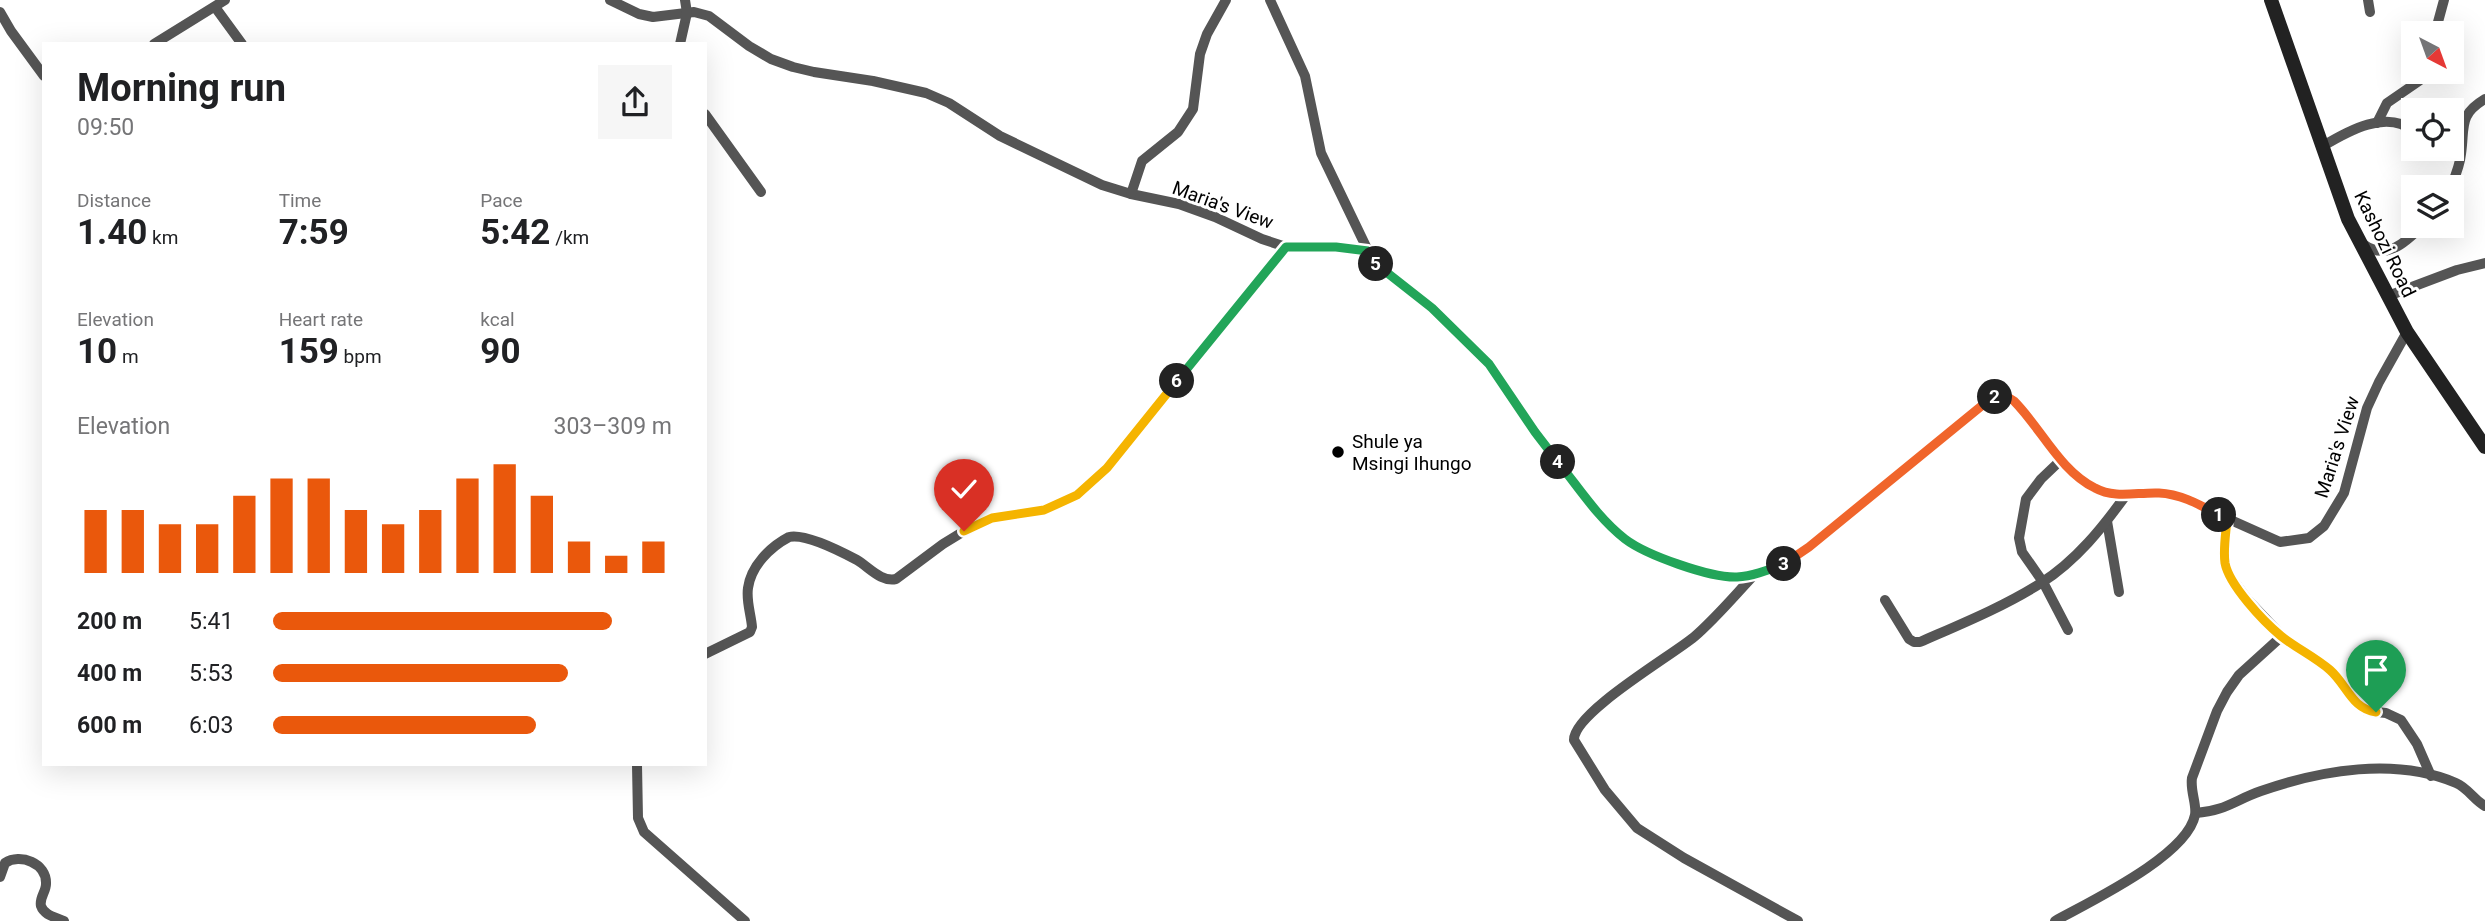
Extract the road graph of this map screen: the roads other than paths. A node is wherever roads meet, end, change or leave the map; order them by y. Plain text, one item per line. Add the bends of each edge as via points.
1 (225, 0) edge
2 (610, 0) edge
3 (685, 0) edge
4 (1226, 0) edge
5 (1270, 0) edge
6 (2271, 0) edge
7 (2368, 0) edge
8 (2444, 0) edge
9 (215, 7) junction
10 (0, 12) edge
11 (2370, 12) dead end
12 (687, 13) junction
13 (2438, 21) edge
14 (156, 42) edge
15 (241, 42) edge
16 (680, 42) edge
17 (42, 73) edge
18 (2415, 84) edge
19 (2485, 99) edge
20 (707, 117) edge
21 (2464, 119) edge
22 (2377, 123) junction
23 (2401, 124) edge
24 (2323, 146) junction
25 (761, 192) dead end
26 (1131, 194) junction
27 (2407, 238) edge
28 (2361, 243) junction
29 (1286, 247) junction
30 (1368, 251) junction
31 (2485, 258) edge
32 (2485, 263) edge
33 (2457, 270) junction
34 (2388, 296) junction
35 (2407, 332) junction
36 (2485, 447) edge
37 (2062, 459) junction
38 (2126, 495) junction
39 (2227, 519) junction
40 (2107, 521) junction
41 (1754, 575) junction
42 (2043, 582) junction
43 (2119, 592) dead end
44 (1885, 600) dead end
45 (2068, 630) dead end
46 (2282, 636) junction
47 (707, 653) edge
48 (637, 766) edge
49 (2431, 776) junction
50 (2485, 806) edge
51 (2196, 813) junction
52 (0, 877) edge
53 (64, 921) edge
54 (745, 921) edge
55 (1798, 921) edge
56 (2055, 921) edge

1 - 9 street
2 - 12 street, Maria's View via 653,17
3 - 12 street
4 - 26 street via 1200,54 1193,109 1178,132 1142,161
5 - 30 street via 1304,76 1321,153
6 - 24 main road, Kashozi Road
7 - 11 street
8 - 13 street
9 - 14 street
9 - 15 street
10 - 17 street
12 - 16 street
12 - 26 street, Maria's View via 709,16 771,59 938,98 1000,136
18 - 22 street via 2387,103
19 - 21 street
20 - 25 street
22 - 23 street
22 - 24 street via 2356,128
24 - 28 main road, Kashozi Road
26 - 29 street, Maria's View via 1179,204
27 - 28 street via 2382,252
28 - 34 main road, Kashozi Road
29 - 30 street, Maria's View
29 - 47 street via 1133,438 1077,495 1044,510 979,523 891,580 806,537 789,537 766,554 751,578 747,589 750,632
30 - 41 street, Maria's View via 1381,270 1432,308 1489,364 1543,443 1601,517 1627,541 1700,571
31 - 33 street
32 - 33 street
33 - 34 street
34 - 35 main road, Kashozi Road
35 - 36 main road, Kashozi Road
35 - 39 street, Maria's View via 2372,395 2344,493 2324,526 2309,538 2280,542
37 - 38 street, Maria's View via 2094,488
37 - 41 street, Maria's View via 2014,401 2000,395 1809,547 1784,564
37 - 42 street via 2026,499 2019,538 2022,552
38 - 39 street, Maria's View via 2177,496
38 - 40 street
39 - 46 street via 2228,573
40 - 42 street
40 - 43 street
41 - 55 street via 1694,637 1587,715 1576,727 1574,740 1605,790 1637,828
42 - 44 street via 1920,642 1909,639
42 - 45 street
46 - 49 street via 2330,669 2366,711 2401,720
46 - 51 street via 2239,675 2217,711 2192,778
48 - 54 street via 638,818 645,832
49 - 50 street via 2464,787
49 - 51 street via 2373,766 2353,769 2278,786 2222,809
51 - 56 street via 2178,844
52 - 53 street via 5,863 27,859 47,882 42,908

